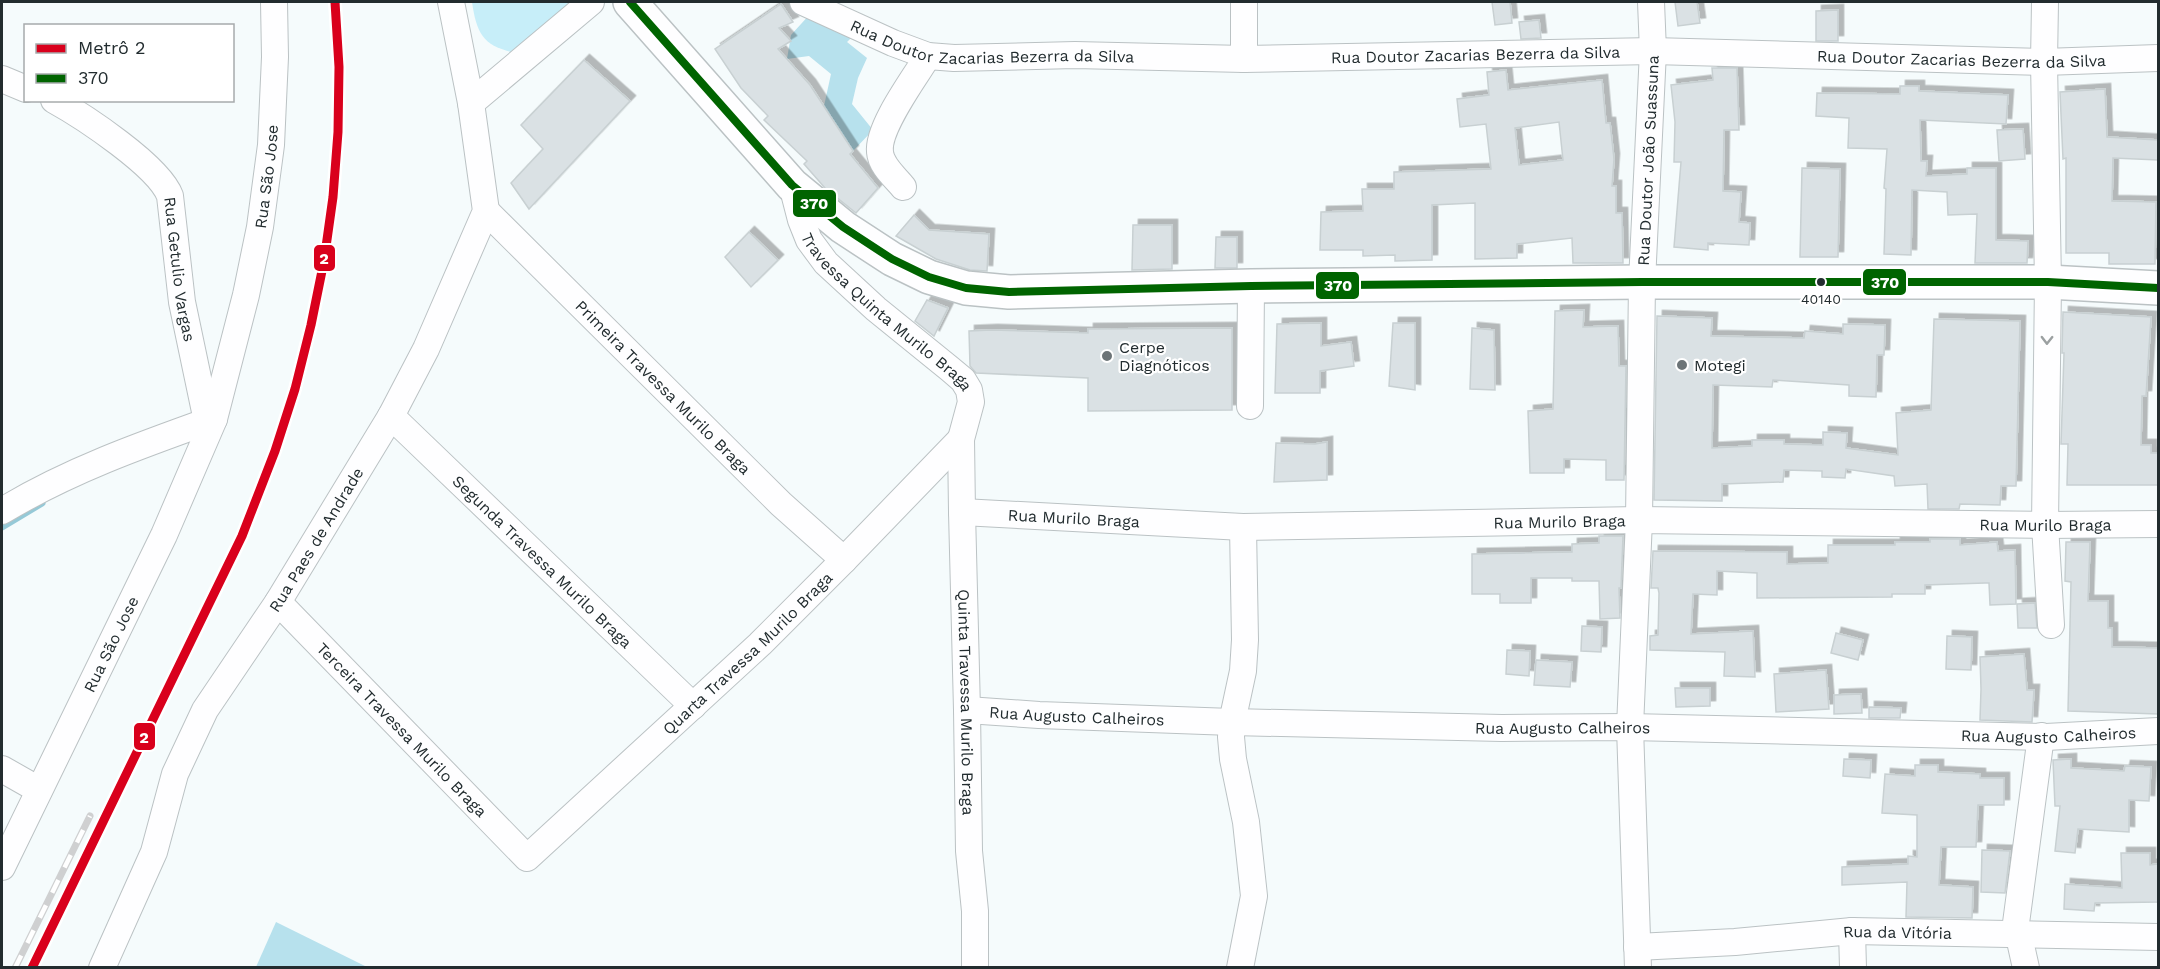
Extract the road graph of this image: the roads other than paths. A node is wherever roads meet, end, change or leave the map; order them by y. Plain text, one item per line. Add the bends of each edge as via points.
1 (274, 2) edge
2 (451, 2) edge
3 (591, 2) edge
4 (630, 2) edge
5 (803, 2) edge
6 (1244, 2) edge
7 (1651, 2) edge
8 (2045, 2) edge
9 (1653, 51) junction
10 (928, 56) junction
11 (2158, 58) edge
12 (1244, 59) junction
13 (2044, 62) junction
14 (2, 79) edge
15 (24, 87) edge
16 (57, 102) edge
17 (471, 103) junction
18 (792, 185) junction
19 (903, 187) dead end
20 (486, 211) junction
21 (1642, 282) junction
22 (2048, 282) junction
23 (1251, 286) junction
24 (2158, 288) edge
25 (1250, 406) dead end
26 (391, 416) junction
27 (210, 420) junction
28 (961, 439) junction
29 (2, 512) edge
30 (962, 512) junction
31 (1639, 520) junction
32 (2158, 524) edge
33 (2045, 525) junction
34 (1243, 527) junction
35 (844, 560) junction
36 (278, 602) junction
37 (2051, 625) dead end
38 (693, 706) junction
39 (967, 710) junction
40 (1232, 722) junction
41 (1630, 727) junction
42 (2158, 731) edge
43 (2041, 736) junction
44 (2, 769) edge
45 (39, 790) junction
46 (527, 858) joint
47 (2, 867) edge
48 (1852, 931) junction
49 (2018, 934) junction
50 (2158, 938) edge
51 (1638, 957) edge
52 (102, 968) edge
53 (975, 968) edge
54 (1240, 968) edge
55 (1853, 968) edge
56 (2026, 968) edge

1 - 27 street, Rua São Jose via 271,145 265,192 246,295
2 - 17 street
3 - 17 street
4 - 18 main road
5 - 10 street, Rua Doutor Zacarias Bezerra da Silva
6 - 12 street
7 - 9 street, Rua Doutor João Suassuna
8 - 13 street
9 - 12 street, Rua Doutor Zacarias Bezerra da Silva
9 - 13 street, Rua Doutor Zacarias Bezerra da Silva
9 - 21 street, Rua Doutor João Suassuna
10 - 12 street, Rua Doutor Zacarias Bezerra da Silva
10 - 19 street via 883,133 880,152 885,166
11 - 13 street, Rua Doutor Zacarias Bezerra da Silva
13 - 22 street
14 - 15 street
16 - 27 street, Rua Getulio Vargas via 99,128 166,186 182,302
17 - 20 street
18 - 23 main road via 843,227 892,259 929,277 966,288 1009,292
18 - 28 street, Travessa Quinta Murilo Braga via 809,240 826,263 963,380 971,402
20 - 26 street, Rua Paes de Andrade via 426,349
20 - 35 street, Primeira Travessa Murilo Braga via 781,504
21 - 22 main road
21 - 23 main road
21 - 31 street, Rua Doutor João Suassuna
22 - 24 main road
22 -> 33 street
23 - 25 street
26 - 36 street, Rua Paes de Andrade
26 - 38 street, Segunda Travessa Murilo Braga
27 - 29 street via 95,463
27 - 45 street, Rua São Jose via 164,535
28 - 30 street, Quinta Travessa Murilo Braga
28 - 35 street, Quarta Travessa Murilo Braga
30 - 34 street, Rua Murilo Braga
30 - 39 street, Quinta Travessa Murilo Braga
31 - 33 street, Rua Murilo Braga
31 - 34 street, Rua Murilo Braga
31 - 41 street, Rua Doutor João Suassuna
32 - 33 street, Rua Murilo Braga
33 - 37 street
34 - 40 street via 1245,639
35 - 38 street, Quarta Travessa Murilo Braga
36 - 46 street, Terceira Travessa Murilo Braga
36 - 52 street, Rua Paes de Andrade via 205,710 188,744 154,852
38 - 46 street, Quarta Travessa Murilo Braga
39 - 40 street, Rua Augusto Calheiros
39 - 53 street, Quinta Travessa Murilo Braga
40 - 41 street, Rua Augusto Calheiros
40 - 54 street via 1233,759 1246,822 1254,896
41 - 43 street, Rua Augusto Calheiros
41 - 51 street, Rua Doutor João Suassuna
42 - 43 street, Rua Augusto Calheiros
43 - 49 street via 2016,923
44 - 45 street
45 - 47 street, Rua São Jose
48 - 49 street, Rua da Vitória
48 - 51 street, Rua da Vitória via 1735,942
48 - 55 street
49 - 50 street, Rua da Vitória
49 - 56 street

